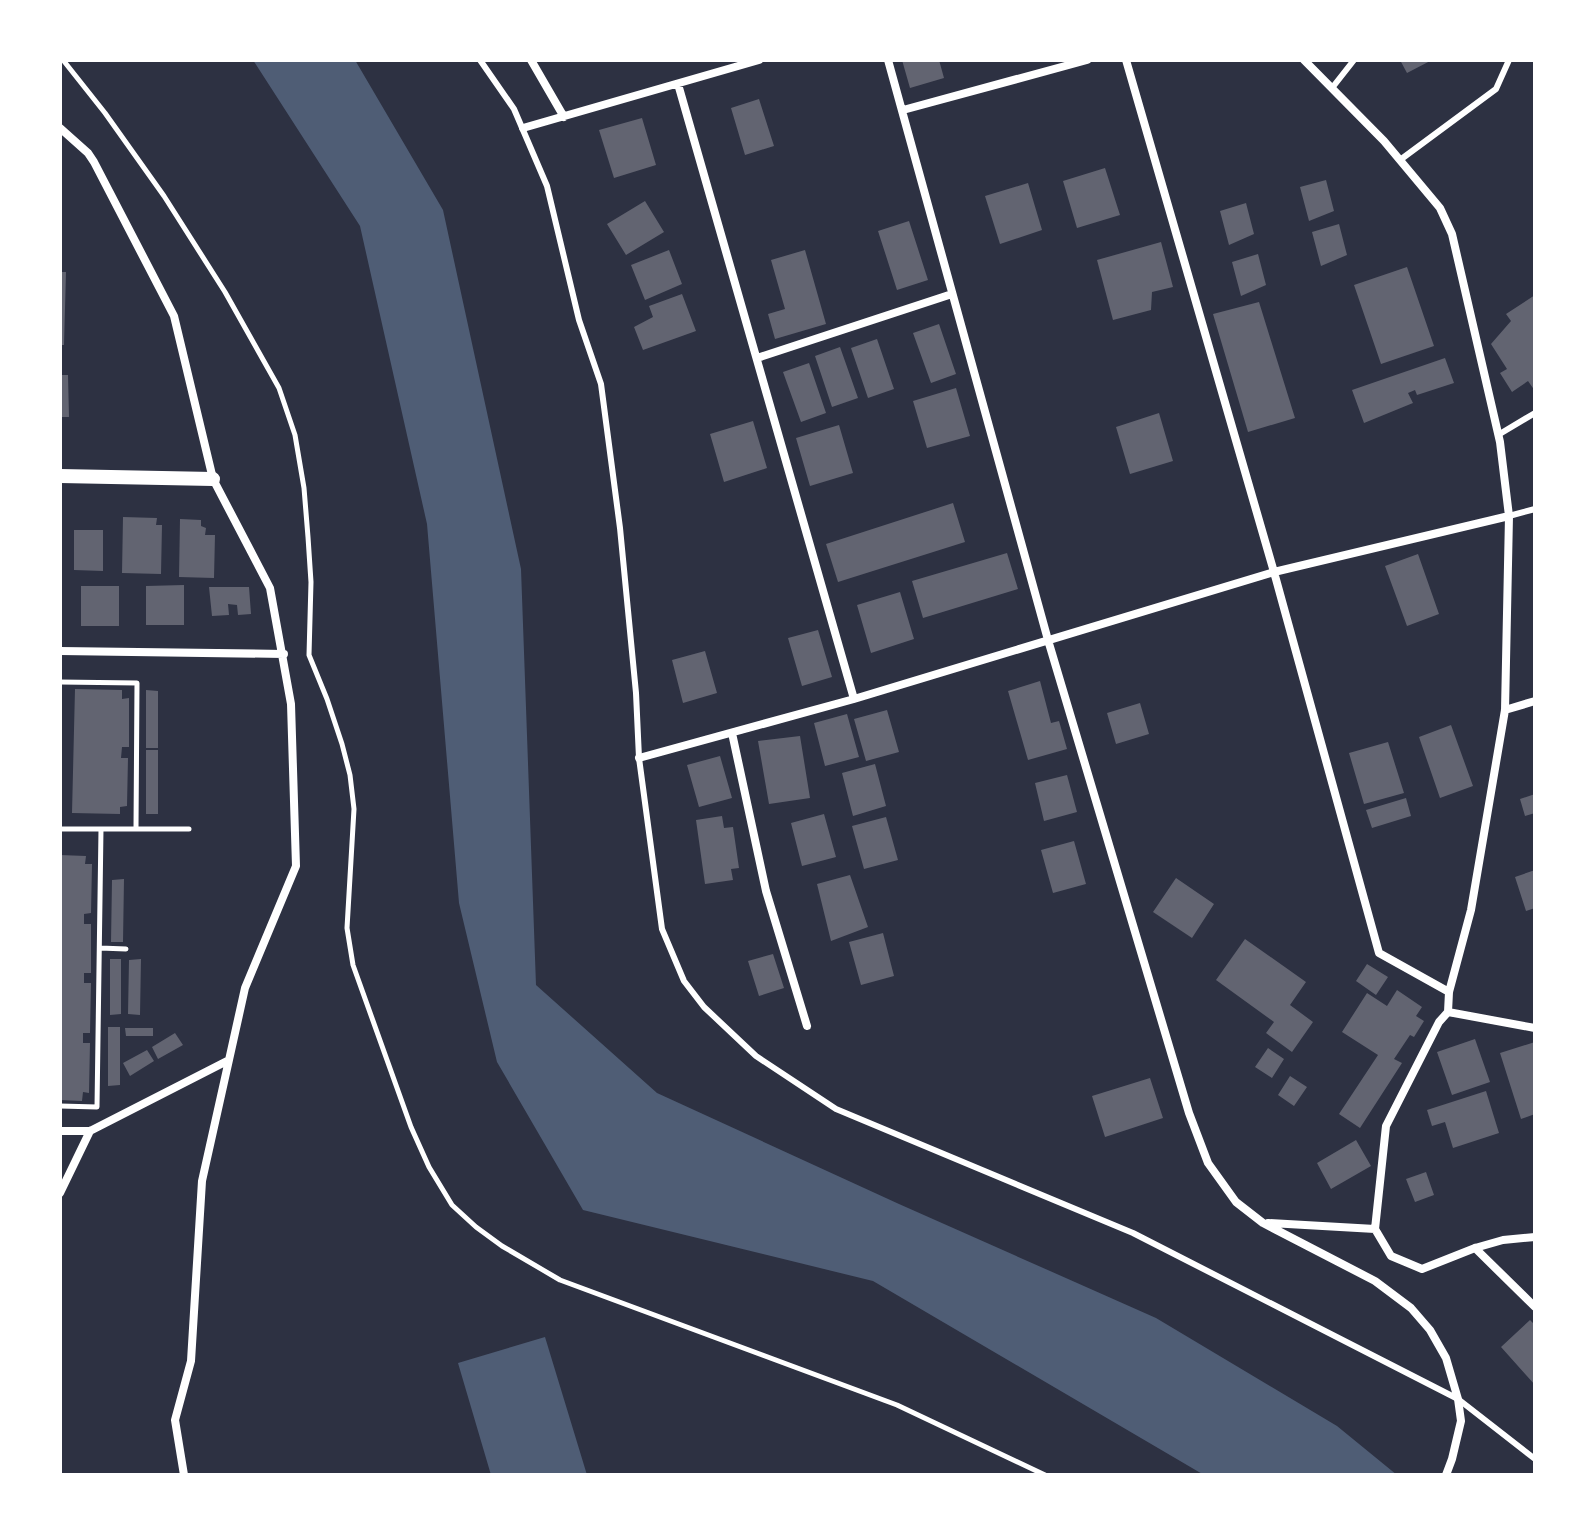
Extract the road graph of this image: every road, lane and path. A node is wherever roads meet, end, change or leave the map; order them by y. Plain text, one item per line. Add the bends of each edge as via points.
1 (63, 60) edge
2 (480, 60) edge
3 (531, 60) edge
4 (759, 60) edge
5 (888, 60) edge
6 (1087, 60) edge
7 (1126, 60) edge
8 (1304, 60) edge
9 (1354, 60) edge
10 (1509, 60) edge
11 (678, 84) junction
12 (1332, 88) junction
13 (903, 110) junction
14 (564, 117) junction
15 (60, 128) edge
16 (523, 128) junction
17 (1400, 160) junction
18 (952, 294) junction
19 (757, 358) junction
20 (1535, 413) edge
21 (1498, 435) junction
22 (60, 476) edge
23 (213, 479) junction
24 (1535, 509) edge
25 (1509, 516) junction
26 (1274, 572) junction
27 (1048, 640) junction
28 (60, 651) edge
29 (284, 654) junction
30 (60, 682) edge
31 (854, 699) junction
32 (1535, 701) edge
33 (1505, 710) junction
34 (732, 733) junction
35 (639, 758) junction
36 (60, 829) edge
37 (101, 829) junction
38 (136, 829) junction
39 (189, 829) dead end
40 (100, 948) junction
41 (126, 949) dead end
42 (1449, 992) junction
43 (1448, 1012) junction
44 (807, 1026) dead end
45 (1535, 1028) edge
46 (229, 1060) junction
47 (60, 1106) edge
48 (60, 1131) edge
49 (90, 1131) junction
50 (60, 1193) edge
51 (1263, 1223) junction
52 (1375, 1229) junction
53 (1535, 1237) edge
54 (1475, 1248) junction
55 (1535, 1307) edge
56 (1458, 1399) junction
57 (1535, 1459) edge
58 (184, 1475) edge
59 (1045, 1475) edge
60 (1446, 1475) edge

1 - 59 path via 164,196 217,280 279,388 295,435 311,582 309,655 342,744 354,809 347,928 353,965 411,1127 452,1205 502,1246 560,1280 897,1405
2 - 16 lane
3 - 14 street
4 - 11 street
5 - 13 street
6 - 13 street
7 - 26 street
8 - 12 street
9 - 12 lane
10 - 17 lane via 1496,89
11 - 14 street
11 - 19 street
12 - 17 street
13 - 18 street
14 - 16 street
15 - 23 street via 94,162 174,316
16 - 35 lane via 547,186 579,320 601,384 620,528
17 - 21 street via 1440,208 1452,234
18 - 19 street
18 - 27 street
19 - 31 street
20 - 21 lane
21 - 25 street
22 - 23 street
23 - 29 street via 270,588
24 - 25 lane
25 - 26 street
25 - 33 street
26 - 27 street
26 - 42 street via 1379,953
27 - 31 street
27 - 51 street via 1189,1113 1208,1163 1236,1202
28 - 29 street
29 - 46 street via 291,704 296,866 249,977
30 - 38 path via 137,683
31 - 34 street
32 - 33 street
33 - 42 street via 1471,910
34 - 35 street
34 - 44 street via 766,891
35 - 56 lane via 662,929 684,981 756,1056 836,1109 1133,1233
36 - 37 path
37 - 38 path
37 - 40 path
38 - 39 path
40 - 41 path
40 - 47 path via 97,1107
42 - 43 street
43 - 45 street
43 - 52 street via 1386,1126
46 - 49 street
46 - 58 street via 202,1181 191,1361 175,1420
48 - 49 street
49 - 50 street
51 - 52 street
51 - 56 street via 1375,1281 1411,1308 1446,1358
52 - 54 street via 1391,1256 1422,1269
53 - 54 street
54 - 55 street
56 - 57 lane
56 - 60 street via 1461,1421

